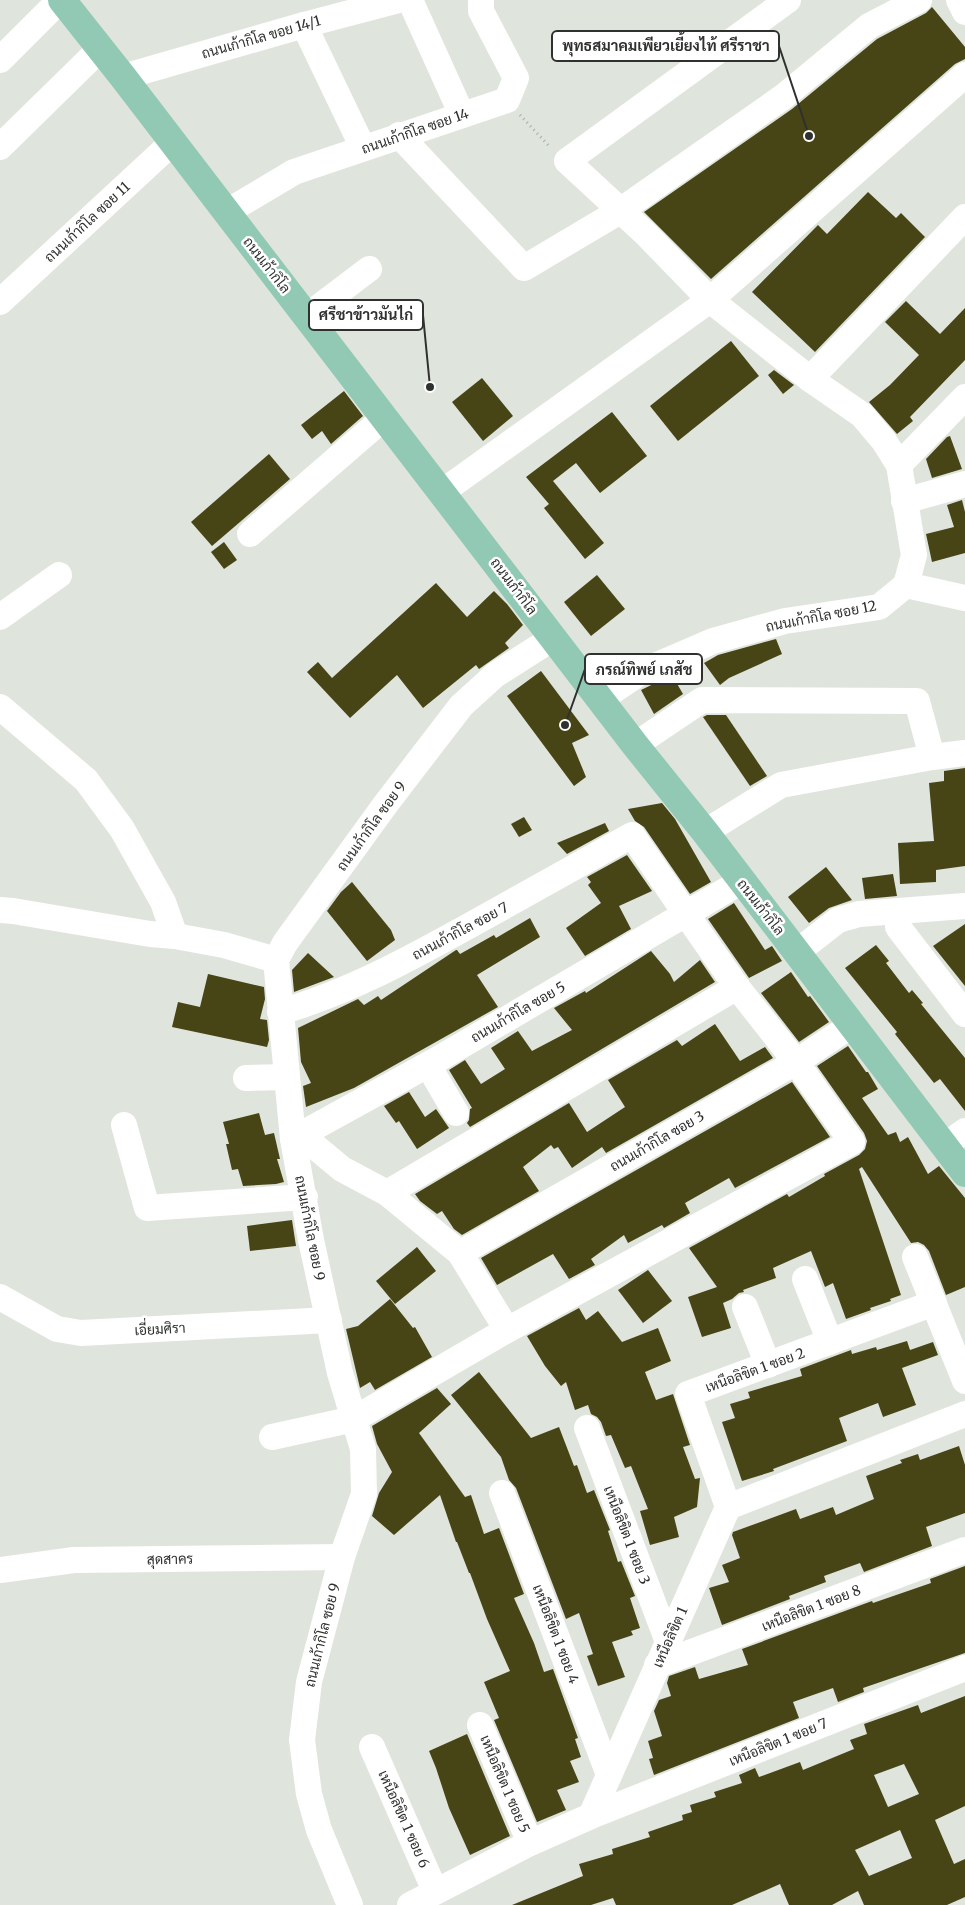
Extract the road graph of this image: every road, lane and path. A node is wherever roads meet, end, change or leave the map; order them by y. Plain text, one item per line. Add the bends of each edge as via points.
1 (61, 0) edge
2 (399, 0) edge
3 (410, 0) edge
4 (481, 0) edge
5 (788, 0) edge
6 (919, 0) edge
7 (959, 0) edge
8 (965, 12) edge
9 (304, 24) junction
10 (100, 48) junction
11 (0, 60) edge
12 (965, 75) edge
13 (123, 77) junction
14 (506, 100) junction
15 (462, 115) junction
16 (399, 135) junction
17 (174, 142) junction
18 (0, 147) edge
19 (363, 148) junction
20 (568, 161) junction
21 (620, 211) junction
22 (227, 212) junction
23 (965, 217) edge
24 (369, 269) dead end
25 (710, 300) junction
26 (0, 302) edge
27 (306, 316) junction
28 (810, 379) junction
29 (965, 397) edge
30 (385, 417) junction
31 (899, 465) junction
32 (965, 484) edge
33 (442, 492) junction
34 (904, 501) junction
35 (250, 534) dead end
36 (60, 575) dead end
37 (906, 585) junction
38 (965, 598) edge
39 (0, 617) edge
40 (553, 638) junction
41 (601, 700) junction
42 (0, 707) edge
43 (635, 745) junction
44 (965, 753) edge
45 (932, 757) junction
46 (705, 832) junction
47 (742, 881) junction
48 (965, 906) edge
49 (0, 910) edge
50 (686, 914) junction
51 (898, 927) dead end
52 (175, 936) junction
53 (797, 952) junction
54 (276, 960) junction
55 (737, 986) junction
56 (280, 1012) junction
57 (965, 1014) edge
58 (852, 1025) junction
59 (796, 1062) junction
60 (428, 1065) junction
61 (286, 1076) junction
62 (246, 1078) dead end
63 (456, 1113) dead end
64 (124, 1125) dead end
65 (297, 1137) junction
66 (959, 1152) edge
67 (387, 1193) junction
68 (305, 1197) junction
69 (460, 1253) junction
70 (915, 1257) dead end
71 (805, 1279) dead end
72 (0, 1297) edge
73 (934, 1303) junction
74 (744, 1307) dead end
75 (328, 1320) junction
76 (506, 1330) junction
77 (830, 1342) junction
78 (768, 1365) junction
79 (965, 1381) edge
80 (965, 1414) edge
81 (354, 1419) junction
82 (587, 1428) dead end
83 (272, 1436) dead end
84 (502, 1493) dead end
85 (728, 1507) junction
86 (965, 1550) edge
87 (342, 1557) junction
88 (0, 1570) edge
89 (663, 1654) junction
90 (965, 1668) edge
91 (480, 1725) dead end
92 (372, 1747) dead end
93 (609, 1775) junction
94 (591, 1816) junction
95 (530, 1843) junction
96 (435, 1891) junction
97 (350, 1905) edge
98 (410, 1905) edge

1 - 10 main road, ถนนเก้ากิโล
1 - 11 street
2 - 9 street, ถนนเก้ากิโล ขอย 14/1
3 - 15 street
4 - 14 street via 481,11 516,78
5 - 20 street
6 - 21 street via 868,26 784,97
7 - 8 street
9 - 13 street, ถนนเก้ากิโล ขอย 14/1
9 - 19 street
10 - 13 main road, ถนนเก้ากิโล
10 - 18 street
12 - 25 street
13 - 17 main road, ถนนเก้ากิโล
14 - 15 street, ถนนเก้ากิโล ซอย 14
14 - 20 path via 546,143
15 - 16 street, ถนนเก้ากิโล ซอย 14
16 - 19 street, ถนนเก้ากิโล ซอย 14
16 - 21 street via 524,268
17 - 22 main road, ถนนเก้ากิโล
17 - 26 street, ถนนเก้ากิโล ซอย 11
19 - 22 street, ถนนเก้ากิโล ซอย 14 via 294,172
20 - 21 street
21 - 25 street
22 - 27 main road, ถนนเก้ากิโล
23 - 28 street
24 - 27 street
25 - 28 street
25 - 33 street
27 - 30 main road, ถนนเก้ากิโล
28 - 31 street via 862,415
29 - 31 street
30 - 33 main road, ถนนเก้ากิโล
30 - 35 street
31 - 34 street
32 - 34 street
33 - 40 main road, ถนนเก้ากิโล
34 - 37 street via 914,555
36 - 39 street
37 - 38 street
37 - 41 street, ถนนเก้ากิโล ซอย 12 via 879,607 785,621 713,641 641,672
40 - 41 main road, ถนนเก้ากิโล
40 - 54 street, ถนนเก้ากิโล ซอย 9 via 494,675 461,706 284,943
41 - 43 main road, ถนนเก้ากิโล
42 - 52 street via 86,780 122,829 163,902
43 - 45 street via 702,700 917,701
43 - 46 main road, ถนนเก้ากิโล
44 - 45 street
45 - 46 street via 781,784
46 - 47 main road, ถนนเก้ากิโล
47 - 50 street, ถนนเก้ากิโล ซอย 5
47 - 53 main road, ถนนเก้ากิโล
48 - 53 street via 859,914 838,920
49 - 52 street
50 - 55 street
50 - 56 street, ถนนเก้ากิโล ซอย 7 via 632,835 433,946 316,1002
50 - 60 street, ถนนเก้ากิโล ซอย 5
51 - 57 street
52 - 54 street via 224,945
53 - 58 main road, ถนนเก้ากิโล
54 - 56 street, ถนนเก้ากิโล ซอย 9
55 - 59 street
55 - 67 street
56 - 61 street, ถนนเก้ากิโล ซอย 9
58 - 59 street, ถนนเก้ากิโล ซอย 3
58 - 66 main road, ถนนเก้ากิโล
59 - 69 street, ถนนเก้ากิโล ซอย 3
59 - 76 street via 852,1142
60 - 63 street
60 - 65 street, ถนนเก้ากิโล ซอย 5
61 - 62 street
61 - 65 street, ถนนเก้ากิโล ซอย 9
64 - 68 street via 147,1208
65 - 67 street via 342,1169
65 - 68 street, ถนนเก้ากิโล ซอย 9
67 - 69 street
68 - 75 street, ถนนเก้ากิโล ซอย 9
69 - 76 street
70 - 73 street
71 - 77 street
72 - 75 street, เอี่ยมศิรา via 57,1329 81,1333
73 - 77 street, เหนือลิขิต 1 ซอย 2
73 - 79 street
74 - 78 street
75 - 81 street, ถนนเก้ากิโล ซอย 9
76 - 81 street
77 - 78 street, เหนือลิขิต 1 ซอย 2
78 - 85 street, เหนือลิขิต 1 ซอย 2 via 688,1394
80 - 85 street
81 - 83 street
81 - 87 street, ถนนเก้ากิโล ซอย 9 via 363,1449 364,1494
82 - 89 street, เหนือลิขิต 1 ซอย 3
84 - 93 street, เหนือลิขิต 1 ซอย 4
85 - 89 street, เหนือลิขิต 1
86 - 89 street, เหนือลิขิต 1 ซอย 8
87 - 88 street, สุดสาคร via 74,1560
87 - 97 street, ถนนเก้ากิโล ซอย 9 via 309,1682 302,1740 309,1794 319,1830
89 - 93 street, เหนือลิขิต 1
90 - 94 street, เหนือลิขิต 1 ซอย 7
91 - 95 street, เหนือลิขิต 1 ซอย 5
92 - 96 street, เหนือลิขิต 1 ซอย 6
93 - 94 street, เหนือลิขิต 1
94 - 95 street
95 - 96 street
96 - 98 street

